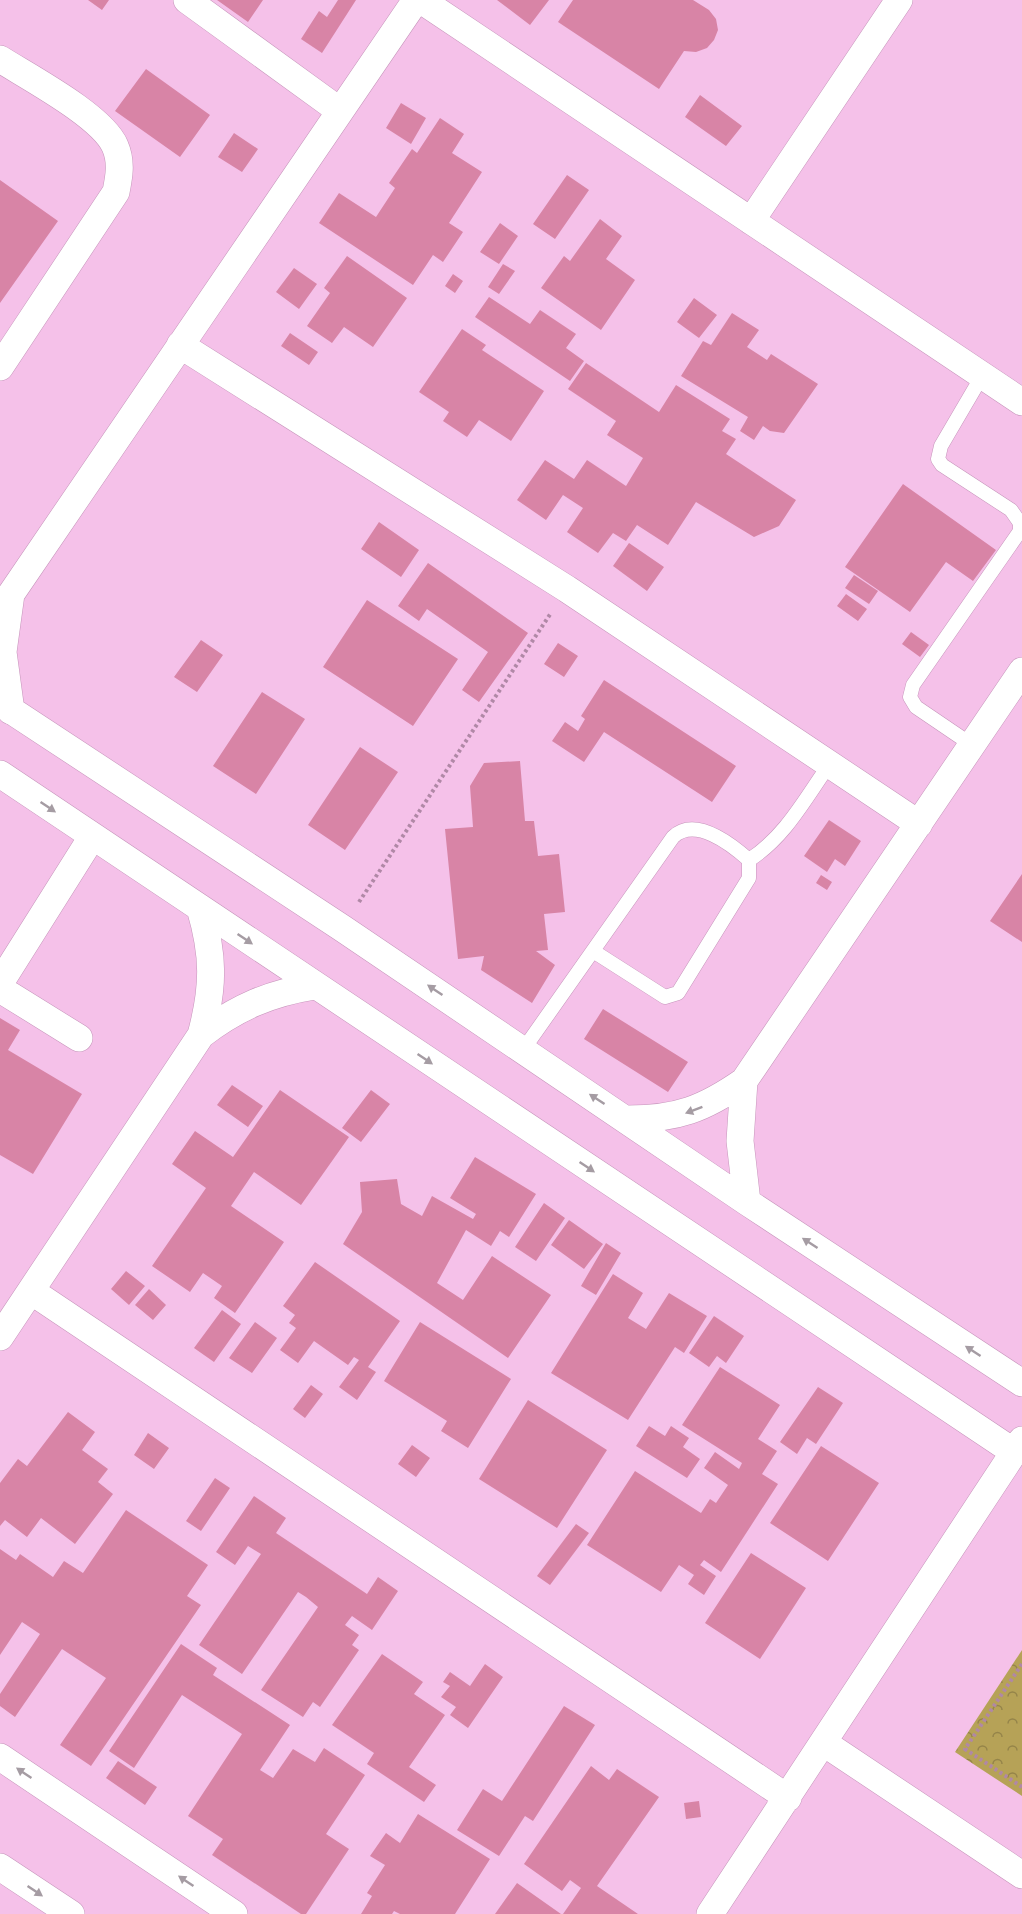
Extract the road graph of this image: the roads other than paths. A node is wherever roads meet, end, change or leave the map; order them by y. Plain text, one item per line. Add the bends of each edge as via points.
1 (187, 0) edge
2 (416, 0) edge
3 (421, 0) edge
4 (899, 0) edge
5 (0, 59) edge
6 (340, 111) junction
7 (751, 221) junction
8 (180, 345) junction
9 (0, 367) edge
10 (982, 376) junction
11 (1022, 402) edge
12 (5, 597) edge
13 (1022, 671) edge
14 (5, 707) edge
15 (972, 745) junction
16 (829, 765) junction
17 (0, 774) edge
18 (919, 824) junction
19 (92, 837) junction
20 (749, 860) junction
21 (200, 908) junction
22 (593, 951) junction
23 (0, 983) edge
24 (315, 986) junction
25 (0, 989) edge
26 (201, 1035) junction
27 (80, 1038) dead end
28 (523, 1050) junction
29 (744, 1081) junction
30 (628, 1119) junction
31 (747, 1202) junction
32 (31, 1291) junction
33 (0, 1337) edge
34 (1022, 1383) edge
35 (1018, 1446) edge
36 (824, 1743) junction
37 (0, 1757) edge
38 (788, 1798) junction
39 (0, 1867) edge
40 (1022, 1875) edge
41 (70, 1914) edge
42 (234, 1914) edge
43 (710, 1914) edge

1 - 6 street
2 - 6 street
3 - 7 street
4 - 7 street
5 - 9 street via 104,128 116,147 121,169 116,192
6 - 8 street
7 - 10 street
8 - 12 street
8 - 16 street via 567,589
10 - 11 street
10 - 15 lane via 940,446 938,459 1011,510 1020,523 1020,531 910,697 916,707
12 - 14 street
13 - 15 street
28 -> 14 street
15 - 18 street
16 - 18 street
16 - 20 lane via 785,829
17 -> 19 street
18 - 29 street
19 - 21 street
19 - 23 street
20 - 22 lane via 705,832 679,831
20 - 22 lane via 749,878 678,993 665,996
21 -> 24 street
21 - 26 street via 209,939 212,971 210,1003
22 - 28 lane
24 - 26 street via 254,1000
24 -> 35 street
25 - 27 street
26 - 32 street
30 -> 28 street
29 -> 30 street via 719,1099 690,1112 659,1119
29 - 31 street via 740,1141
30 - 31 street
34 -> 31 street
32 - 33 street
32 - 38 street
35 - 36 street
36 - 38 street
36 - 40 street
42 -> 37 street
38 - 43 street
39 -> 41 street

